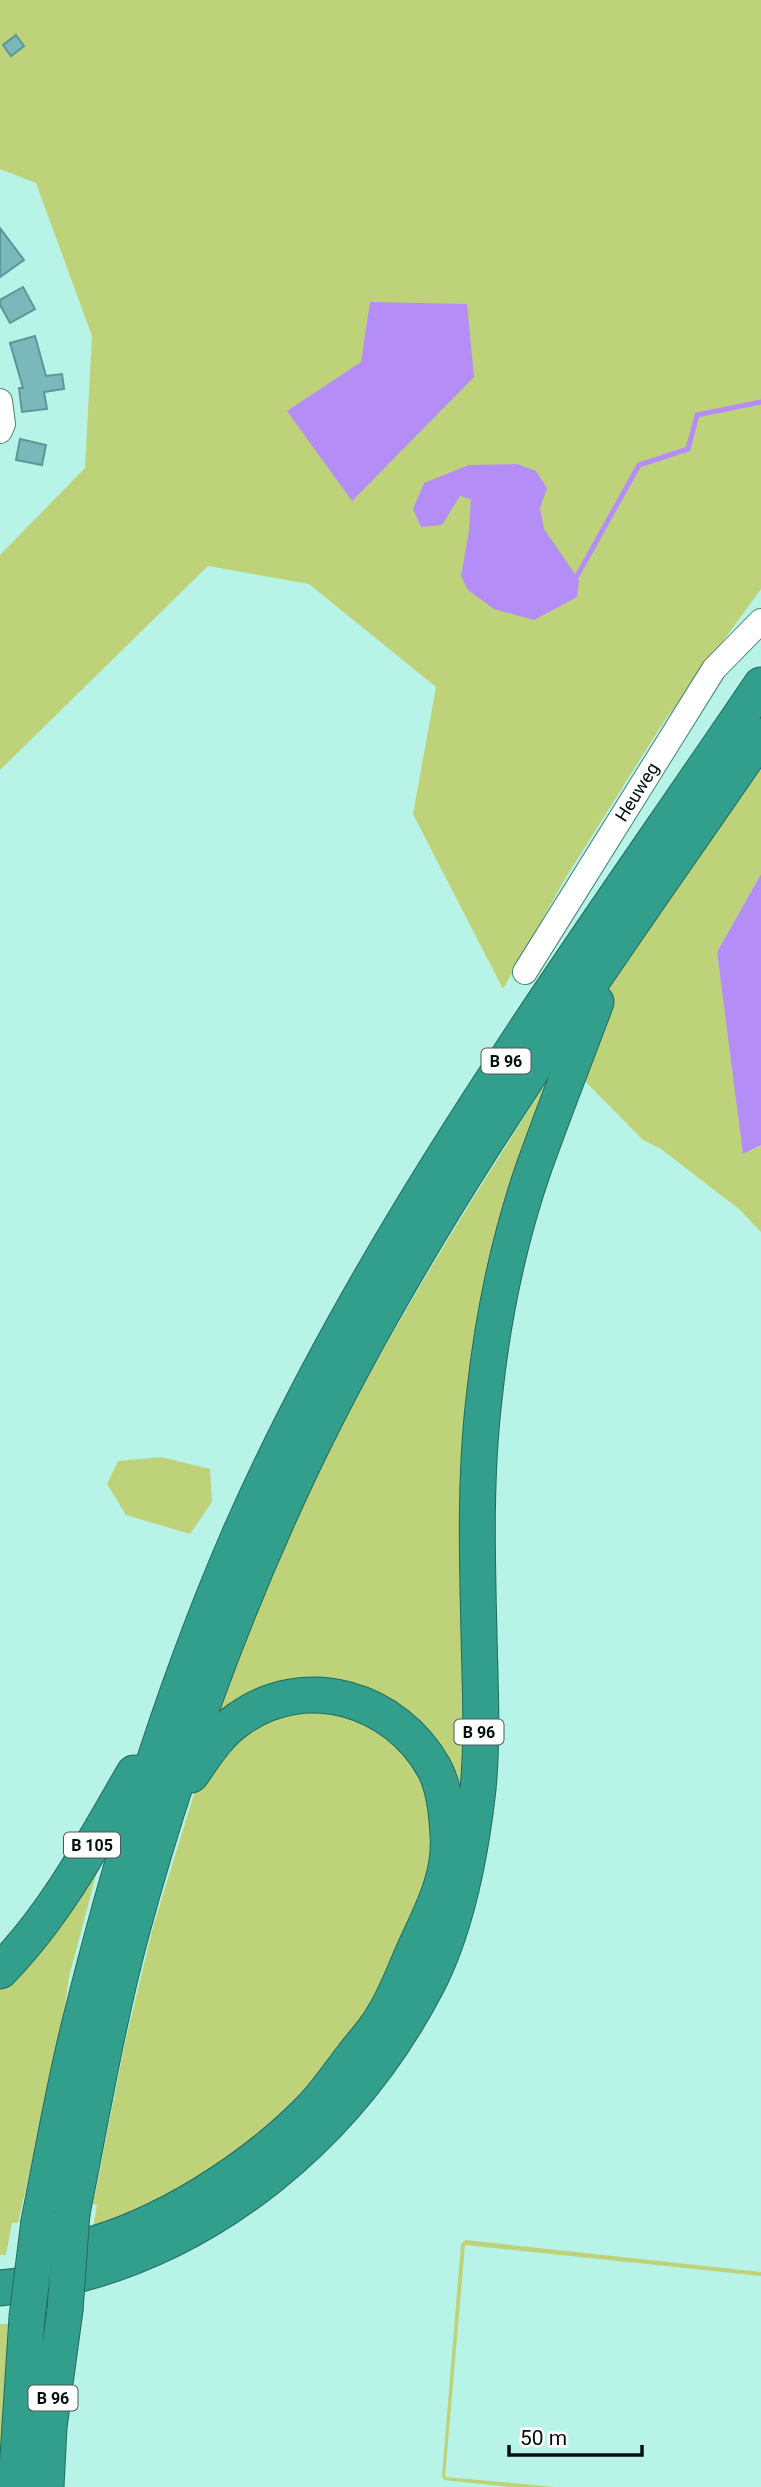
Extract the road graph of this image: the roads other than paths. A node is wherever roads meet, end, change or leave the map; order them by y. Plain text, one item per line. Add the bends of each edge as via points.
1 (0, 401) edge
2 (0, 431) edge
3 (761, 621) edge
4 (761, 685) edge
5 (761, 736) edge
6 (616, 946) junction
7 (525, 972) dead end
8 (171, 1710) junction
9 (170, 1803) junction
10 (0, 1971) edge
11 (56, 2217) junction
12 (0, 2264) edge
13 (0, 2288) edge
14 (16, 2487) edge
15 (46, 2487) edge

1 - 2 street
3 - 7 street, Heuweg via 714,669
4 - 8 highway, B 96 via 488,1088 377,1266 245,1523
5 - 6 highway, B 96
6 - 9 highway, B 96 via 457,1188 345,1383 267,1545
6 - 13 highway, B 96 via 533,1172 497,1309 477,1477 478,1787 462,1885 429,1983 383,2059 349,2103 311,2143 230,2207 186,2232 108,2265 47,2282
8 - 10 highway, B 105 via 79,1867 30,1938
8 - 11 highway, B 96 via 140,1799 77,2032
9 - 11 highway, B 96
9 - 12 highway, B 96 via 217,1738 239,1719 290,1698 319,1694 348,1699 401,1725 436,1771 449,1836 440,1893 382,2018 312,2109 265,2151 192,2201 104,2242
11 - 14 highway, B 96, bridge via 27,2317
11 - 15 highway, B 96, bridge via 65,2309

